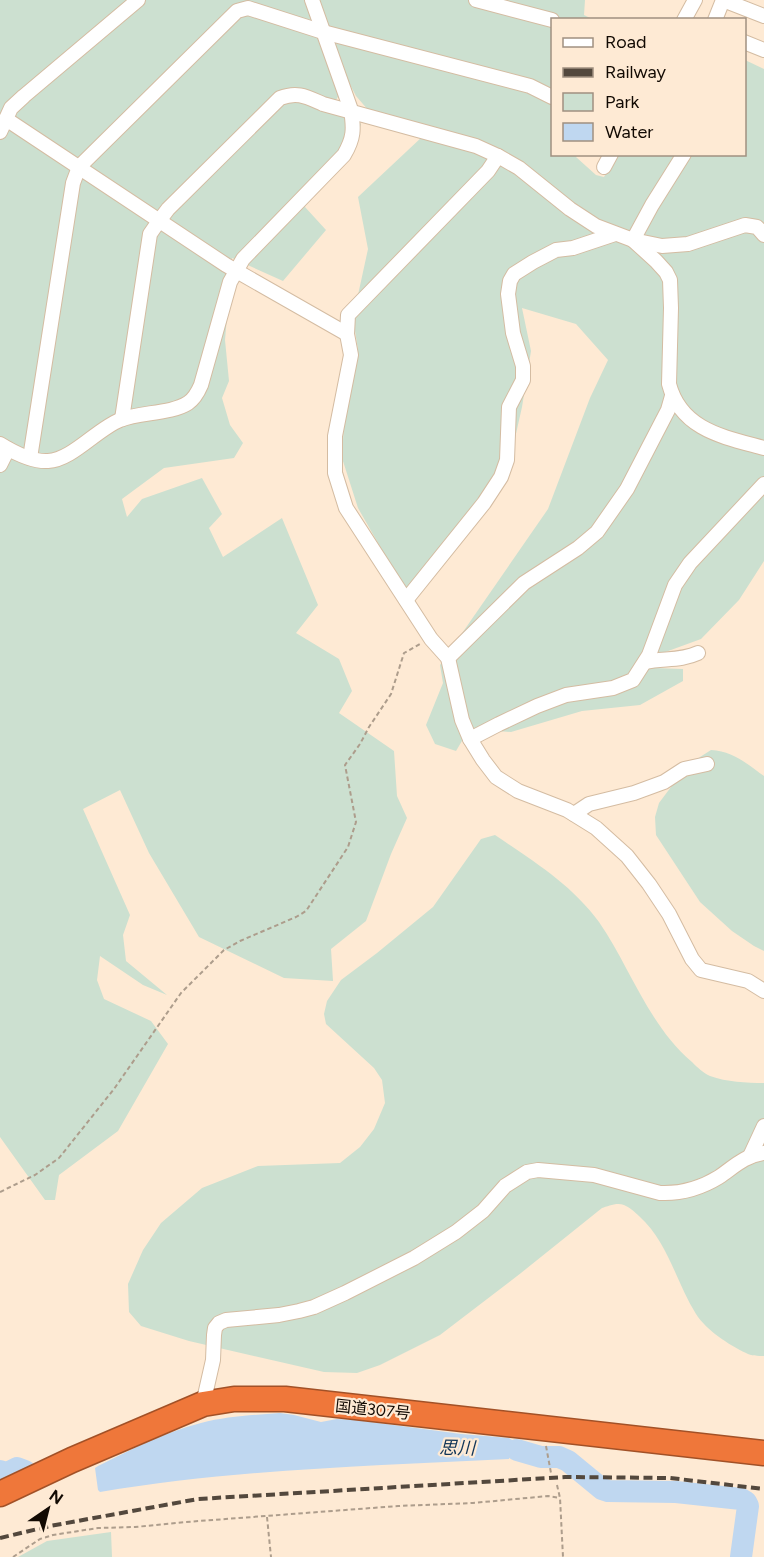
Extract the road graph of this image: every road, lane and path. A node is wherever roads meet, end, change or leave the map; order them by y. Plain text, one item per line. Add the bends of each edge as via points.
1 (138, 0) edge
2 (312, 0) edge
3 (476, 0) edge
4 (695, 0) edge
5 (723, 0) edge
6 (764, 16) edge
7 (685, 18) edge
8 (716, 18) edge
9 (551, 20) edge
10 (323, 32) junction
11 (746, 43) edge
12 (764, 50) edge
13 (551, 96) edge
14 (351, 110) junction
15 (3, 125) edge
16 (498, 156) junction
17 (683, 156) edge
18 (79, 167) junction
19 (159, 221) junction
20 (615, 234) junction
21 (764, 235) edge
22 (633, 240) junction
23 (236, 270) junction
24 (347, 334) junction
25 (672, 396) junction
26 (122, 419) junction
27 (4, 446) edge
28 (764, 448) edge
29 (30, 458) junction
30 (0, 465) edge
31 (764, 484) edge
32 (406, 600) junction
33 (431, 639) junction
34 (698, 653) dead end
35 (448, 658) junction
36 (645, 662) junction
37 (470, 739) junction
38 (707, 764) dead end
39 (574, 814) junction
40 (764, 992) edge
41 (764, 1126) edge
42 (758, 1154) edge
43 (0, 1192) edge
44 (202, 1404) junction
45 (546, 1445) dead end
46 (764, 1453) edge
47 (551, 1473) dead end
48 (557, 1485) dead end
49 (0, 1494) edge
50 (560, 1498) junction
51 (267, 1517) junction
52 (13, 1557) edge
53 (271, 1557) edge
54 (563, 1557) edge

1 - 15 street via 11,108
2 - 10 street
3 - 9 street
4 - 7 street
5 - 6 street
5 - 8 street
10 - 13 street via 530,86
10 - 14 street
10 - 18 street via 248,8 237,10
11 - 12 street
14 - 16 street
14 - 19 street via 303,95 280,98
14 - 23 street via 354,128 344,155
15 - 18 street
16 - 20 street via 596,226
16 - 24 street via 488,171 348,315
17 - 22 street
18 - 19 street
18 - 29 street via 73,183
19 - 23 street
19 - 26 street via 150,234
20 - 22 street
20 - 32 street via 556,250 514,274 510,281 513,333 523,380 509,407 507,460 484,503
21 - 22 street via 757,227 745,225 688,244 662,246
22 - 25 street via 670,280
23 - 24 street
23 - 26 street via 196,396 176,408
24 - 32 street via 351,355 335,436 335,473 346,508
25 - 28 street via 701,428
25 - 35 street via 627,489 597,532 524,583
26 - 29 street via 60,459
27 - 29 street
27 - 30 street
31 - 36 street via 690,563 675,585
32 - 33 street
33 - 35 street
33 - 43 path via 404,652 391,694 345,765 356,822 348,847 306,911 224,950 182,993 59,1158
34 - 36 street via 687,658
35 - 37 street
36 - 37 street via 633,680 613,688 566,695
37 - 39 street via 496,777 518,791
38 - 39 street via 684,769 664,782 634,793 589,804
39 - 40 street via 627,856 669,914 701,970 748,981
41 - 42 street
42 - 44 street via 692,1190 671,1193 594,1175 527,1172 505,1186 483,1211 456,1232 345,1293 299,1311 219,1323
44 - 46 highway, 国道307号 via 234,1399 285,1399
44 - 49 highway, 国道307号
45 - 47 path
48 - 50 path
50 - 51 path
50 - 54 path
51 - 52 path via 75,1531 40,1539
51 - 53 path

